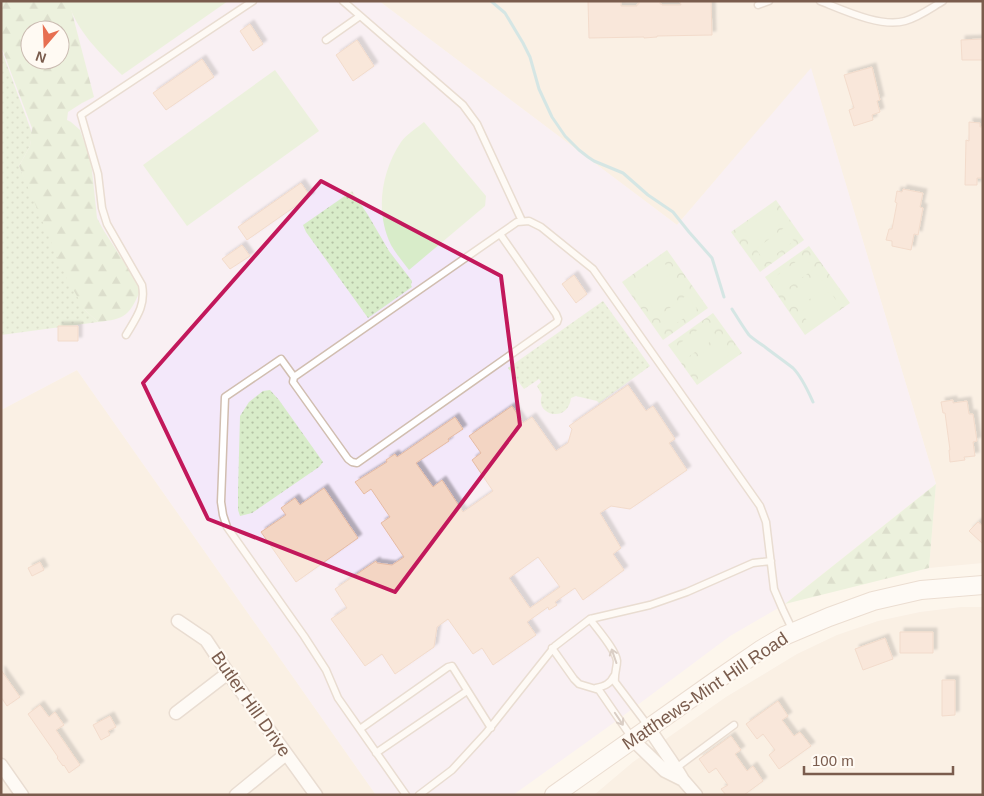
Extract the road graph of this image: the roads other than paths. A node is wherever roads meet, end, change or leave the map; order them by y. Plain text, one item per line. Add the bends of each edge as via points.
1 (253, 1) edge
2 (342, 1) edge
3 (769, 1) edge
4 (820, 1) edge
5 (943, 1) edge
6 (758, 5) dead end
7 (360, 16) junction
8 (326, 40) dead end
9 (522, 221) junction
10 (500, 234) junction
11 (126, 335) dead end
12 (294, 377) junction
13 (770, 561) junction
14 (983, 585) edge
15 (590, 619) junction
16 (178, 621) dead end
17 (794, 632) junction
18 (552, 648) junction
19 (228, 673) junction
20 (614, 676) junction
21 (594, 688) junction
22 (467, 691) junction
23 (176, 713) dead end
24 (734, 725) dead end
25 (490, 728) junction
26 (649, 728) junction
27 (360, 729) junction
28 (633, 740) junction
29 (376, 753) junction
30 (286, 754) junction
31 (1, 765) edge
32 (676, 768) junction
33 (683, 780) junction
34 (22, 795) edge
35 (236, 795) edge
36 (316, 795) edge
37 (406, 795) edge
38 (419, 795) edge
39 (554, 795) edge
40 (696, 795) edge

1 - 11 lane via 81,115 98,174 107,224 142,285 144,296 139,313
2 - 7 lane
3 - 6 lane
4 - 5 lane via 884,23 904,21
7 - 8 lane
7 - 9 lane via 463,105 477,124
9 - 10 lane
9 - 13 lane via 541,227 593,269 605,284 760,506 766,522
10 - 12 lane
10 - 12 lane via 556,314 557,322 357,463 348,459 331,436 292,382
12 - 27 lane via 281,359 225,397 223,515 326,670 338,698
13 - 15 lane via 752,563 650,605
13 - 17 lane via 774,589
14 - 17 street, Matthews-Mint Hill Road via 921,590 873,601
15 - 18 lane
20 -> 15 lane via 615,654
16 - 19 street, Butler Hill Drive via 206,640
17 - 26 street, Matthews-Mint Hill Road via 762,649
18 - 21 lane via 574,679
18 - 25 lane
19 - 23 street
19 - 30 street, Butler Hill Drive
20 - 21 lane via 610,683
20 - 26 lane via 615,682
21 -> 28 lane via 599,690
22 - 25 lane
22 - 27 lane via 452,666 448,667
22 - 29 lane
24 - 32 lane
25 - 38 lane via 452,770
26 - 28 street, Matthews-Mint Hill Road
26 - 32 street
27 - 29 lane
28 - 33 street via 665,771
28 - 39 street, Matthews-Mint Hill Road
29 - 37 lane
30 - 35 street
30 - 36 street, Butler Hill Drive
31 - 34 street
32 - 33 street
33 - 40 street

